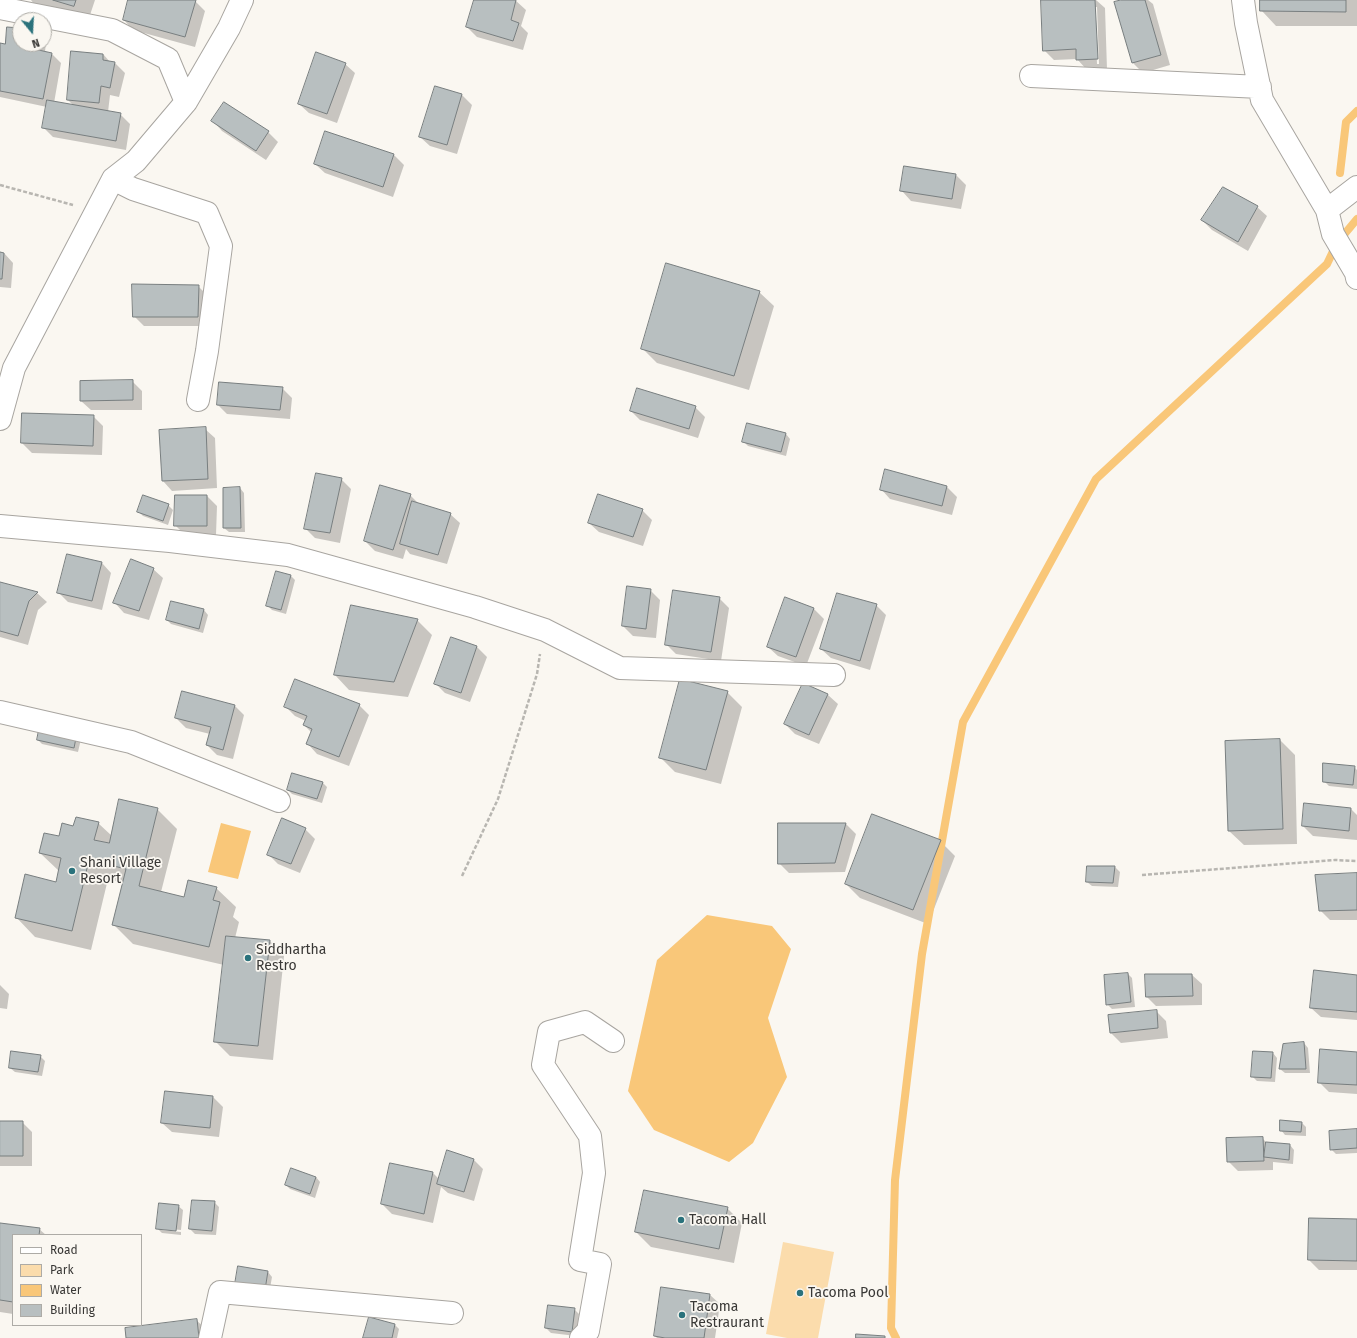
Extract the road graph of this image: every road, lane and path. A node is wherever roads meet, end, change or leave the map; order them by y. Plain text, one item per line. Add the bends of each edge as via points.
1 (242, 0) edge
2 (1243, 0) edge
3 (0, 8) edge
4 (1031, 76) dead end
5 (1260, 87) junction
6 (186, 102) junction
7 (113, 179) junction
8 (0, 185) edge
9 (1357, 187) edge
10 (1327, 210) junction
11 (97, 211) junction
12 (1356, 275) edge
13 (7, 367) edge
14 (198, 400) dead end
15 (0, 419) edge
16 (0, 526) edge
17 (545, 630) junction
18 (834, 675) dead end
19 (0, 712) edge
20 (279, 801) dead end
21 (1357, 861) edge
22 (462, 876) dead end
23 (1142, 876) dead end
24 (613, 1041) dead end
25 (452, 1313) dead end
26 (210, 1338) edge
27 (581, 1338) edge

1 - 6 street via 230,28
2 - 5 street
3 - 6 street via 112,30 168,59
4 - 5 street
5 - 10 street via 1262,100
6 - 7 street via 136,161
7 - 11 street
7 - 14 street via 133,189 207,213 221,246
8 - 11 path
9 - 10 street
10 - 12 street via 1333,234
11 - 13 street
13 - 15 street
16 - 17 street via 170,541 288,555 475,607
17 - 18 street via 620,668
17 - 22 path via 537,674 498,799
19 - 20 street via 131,742
21 - 23 path via 1335,860
24 - 27 street via 585,1022 549,1032 543,1065 590,1136 594,1173 580,1260 600,1264 588,1331
25 - 26 street via 220,1292

